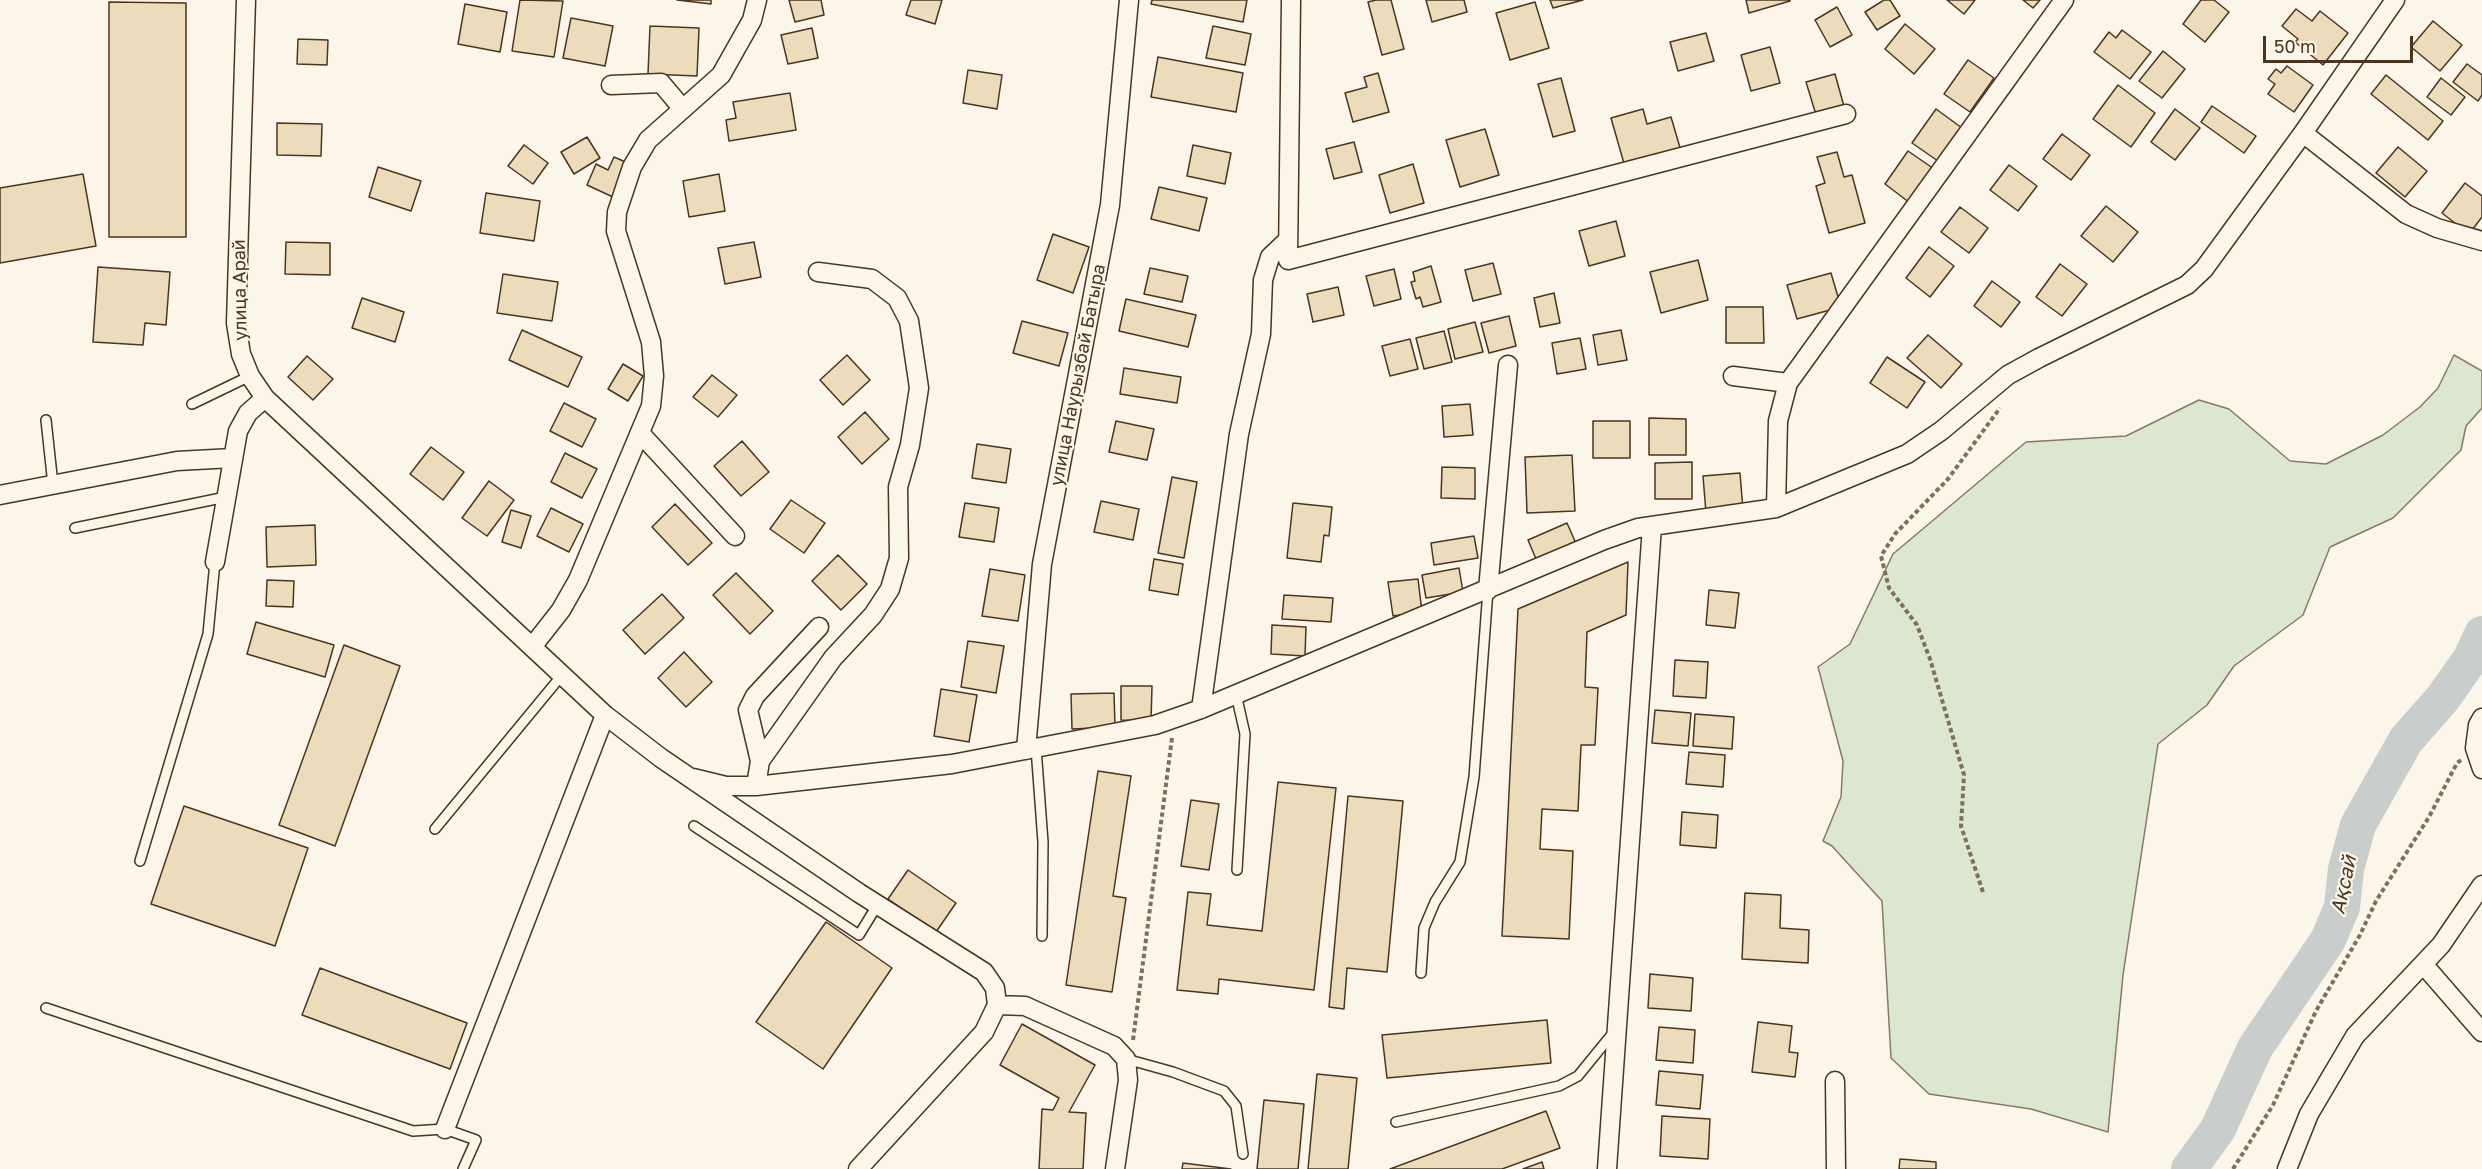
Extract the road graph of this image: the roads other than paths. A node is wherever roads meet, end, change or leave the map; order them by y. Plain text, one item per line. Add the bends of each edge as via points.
1 (246, 0) edge
2 (757, 0) edge
3 (1129, 0) edge
4 (1291, 0) edge
5 (2064, 0) edge
6 (2395, 0) edge
7 (611, 85) dead end
8 (683, 109) junction
9 (1846, 114) dead end
10 (2303, 133) junction
11 (1288, 240) junction
12 (2482, 240) edge
13 (818, 272) dead end
14 (1508, 365) dead end
15 (250, 376) junction
16 (1733, 376) dead end
17 (1788, 382) junction
18 (265, 398) junction
19 (192, 404) dead end
20 (46, 420) dead end
21 (640, 434) junction
22 (233, 458) junction
23 (53, 485) junction
24 (0, 495) edge
25 (226, 497) junction
26 (1776, 508) junction
27 (1652, 526) junction
28 (75, 528) dead end
29 (735, 536) dead end
30 (215, 562) joint
31 (1488, 590) junction
32 (819, 627) dead end
33 (532, 647) junction
34 (562, 675) junction
35 (1236, 694) junction
36 (1201, 709) junction
37 (605, 715) junction
38 (2482, 718) edge
39 (1031, 749) junction
40 (760, 761) junction
41 (2482, 769) edge
42 (693, 778) junction
43 (756, 786) junction
44 (694, 826) dead end
45 (435, 829) dead end
46 (140, 861) dead end
47 (1237, 870) dead end
48 (2482, 885) edge
49 (878, 904) junction
50 (1042, 936) dead end
51 (2423, 964) junction
52 (1421, 973) dead end
53 (997, 1005) junction
54 (46, 1008) dead end
55 (1617, 1029) junction
56 (2482, 1032) edge
57 (1125, 1059) junction
58 (1835, 1081) dead end
59 (1396, 1122) dead end
60 (445, 1129) junction
61 (1243, 1154) dead end
62 (1608, 1161) edge
63 (463, 1169) edge
64 (858, 1169) edge
65 (1115, 1169) edge
66 (1597, 1169) edge
67 (1836, 1169) edge
68 (2287, 1169) edge

1 - 15 street, улица Арай via 236,323 241,354
2 - 8 street via 752,20 721,75
3 - 39 street, улица Наурызбай Батыра via 1110,205 1042,564
4 - 11 street
5 - 17 street
6 - 10 street
7 - 8 street via 661,83
8 - 21 street via 648,140 632,167 617,212 616,231 651,342 651,406
9 - 11 street via 1288,261
10 - 12 street via 2406,214 2437,228
10 - 26 street via 2204,269 2187,285 2008,375 1907,454
11 - 36 street via 1270,257 1263,280 1262,334 1239,434
13 - 40 street via 872,279 897,298 909,321 920,388 898,487 899,558 891,589 873,615 832,657
14 - 31 street
15 - 18 street, улица Арай
15 - 19 lane
16 - 17 street
17 - 26 street via 1778,421
18 - 22 street via 248,413 238,431
18 - 33 street, улица Арай
20 - 23 lane
21 - 29 street
21 - 33 street via 578,580
22 - 23 street via 177,461
22 - 25 street
23 - 24 street
25 - 28 lane
25 - 30 street
26 - 27 street
27 - 31 street via 1604,540
27 - 55 street
30 - 46 lane via 208,634
31 - 35 street
31 - 52 lane via 1473,777 1460,862 1424,928
32 - 40 street via 755,696 748,710
33 - 34 street, улица Арай
34 - 37 street, улица Арай
34 - 45 lane
35 - 36 street
35 - 47 lane via 1245,734
36 - 39 street via 1155,725
37 - 42 street, улица Арай
37 - 60 street
38 - 41 street via 2475,748
39 - 43 street via 952,764
39 - 50 lane via 1043,842
40 - 43 street
42 - 43 street via 726,786
42 - 49 street, улица Арай
44 - 49 lane via 859,935
48 - 51 street via 2441,945
49 - 53 street, улица Арай via 984,972 995,988
51 - 56 street
51 - 68 street via 2355,1036 2309,1114
53 - 57 street via 1025,1006 1114,1046
53 - 64 street via 984,1032
54 - 60 lane via 413,1131
55 - 59 lane via 1578,1076 1558,1086
55 - 62 street
57 - 61 lane via 1224,1091 1236,1107
57 - 65 street via 1128,1080
58 - 67 street
60 - 63 lane via 476,1140
62 - 66 lane

